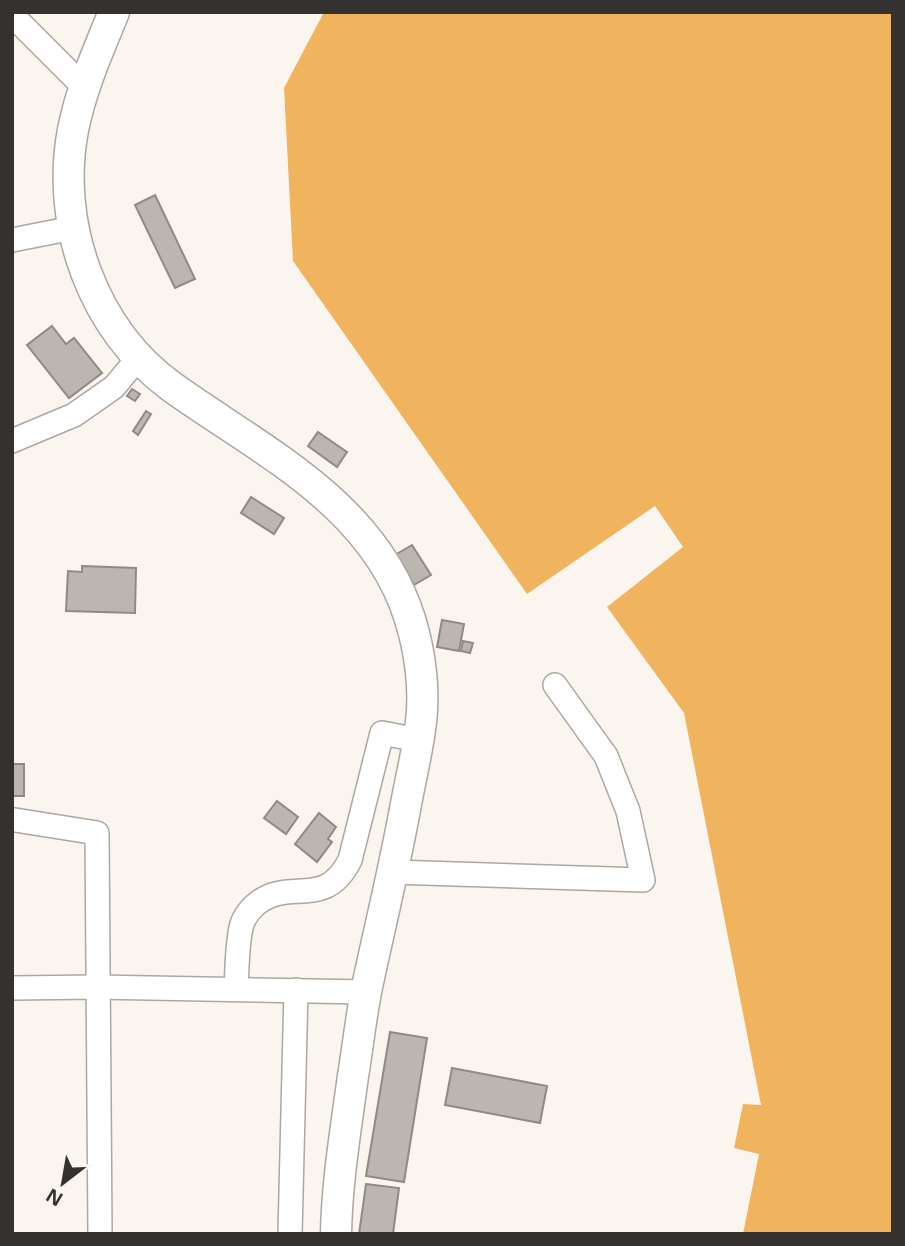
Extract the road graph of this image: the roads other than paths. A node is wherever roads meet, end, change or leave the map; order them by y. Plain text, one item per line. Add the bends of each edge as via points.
1 (114, 12) edge
2 (12, 15) edge
3 (84, 87) junction
4 (73, 228) junction
5 (12, 240) edge
6 (139, 357) junction
7 (12, 441) edge
8 (555, 685) dead end
9 (418, 740) junction
10 (15, 820) dead end
11 (393, 872) junction
12 (97, 987) junction
13 (12, 988) edge
14 (236, 989) junction
15 (296, 990) junction
16 (366, 992) junction
17 (100, 1234) edge
18 (290, 1234) edge
19 (335, 1234) edge

1 - 3 street
2 - 3 street
3 - 4 street via 68,183
4 - 5 street
4 - 6 street via 87,279 110,320
6 - 7 street via 114,387 74,415
6 - 9 street via 169,385 295,470 357,527 388,570 410,619 421,669
8 - 11 street via 606,756 628,811 643,880
9 - 11 street
9 - 14 street via 382,733 343,873 332,884 312,892 278,892 264,897 250,910 242,924
10 - 12 street via 97,833
11 - 16 street
12 - 13 street
12 - 14 street
12 - 17 street
14 - 15 street
15 - 16 street
15 - 18 street
16 - 19 street via 337,1186

